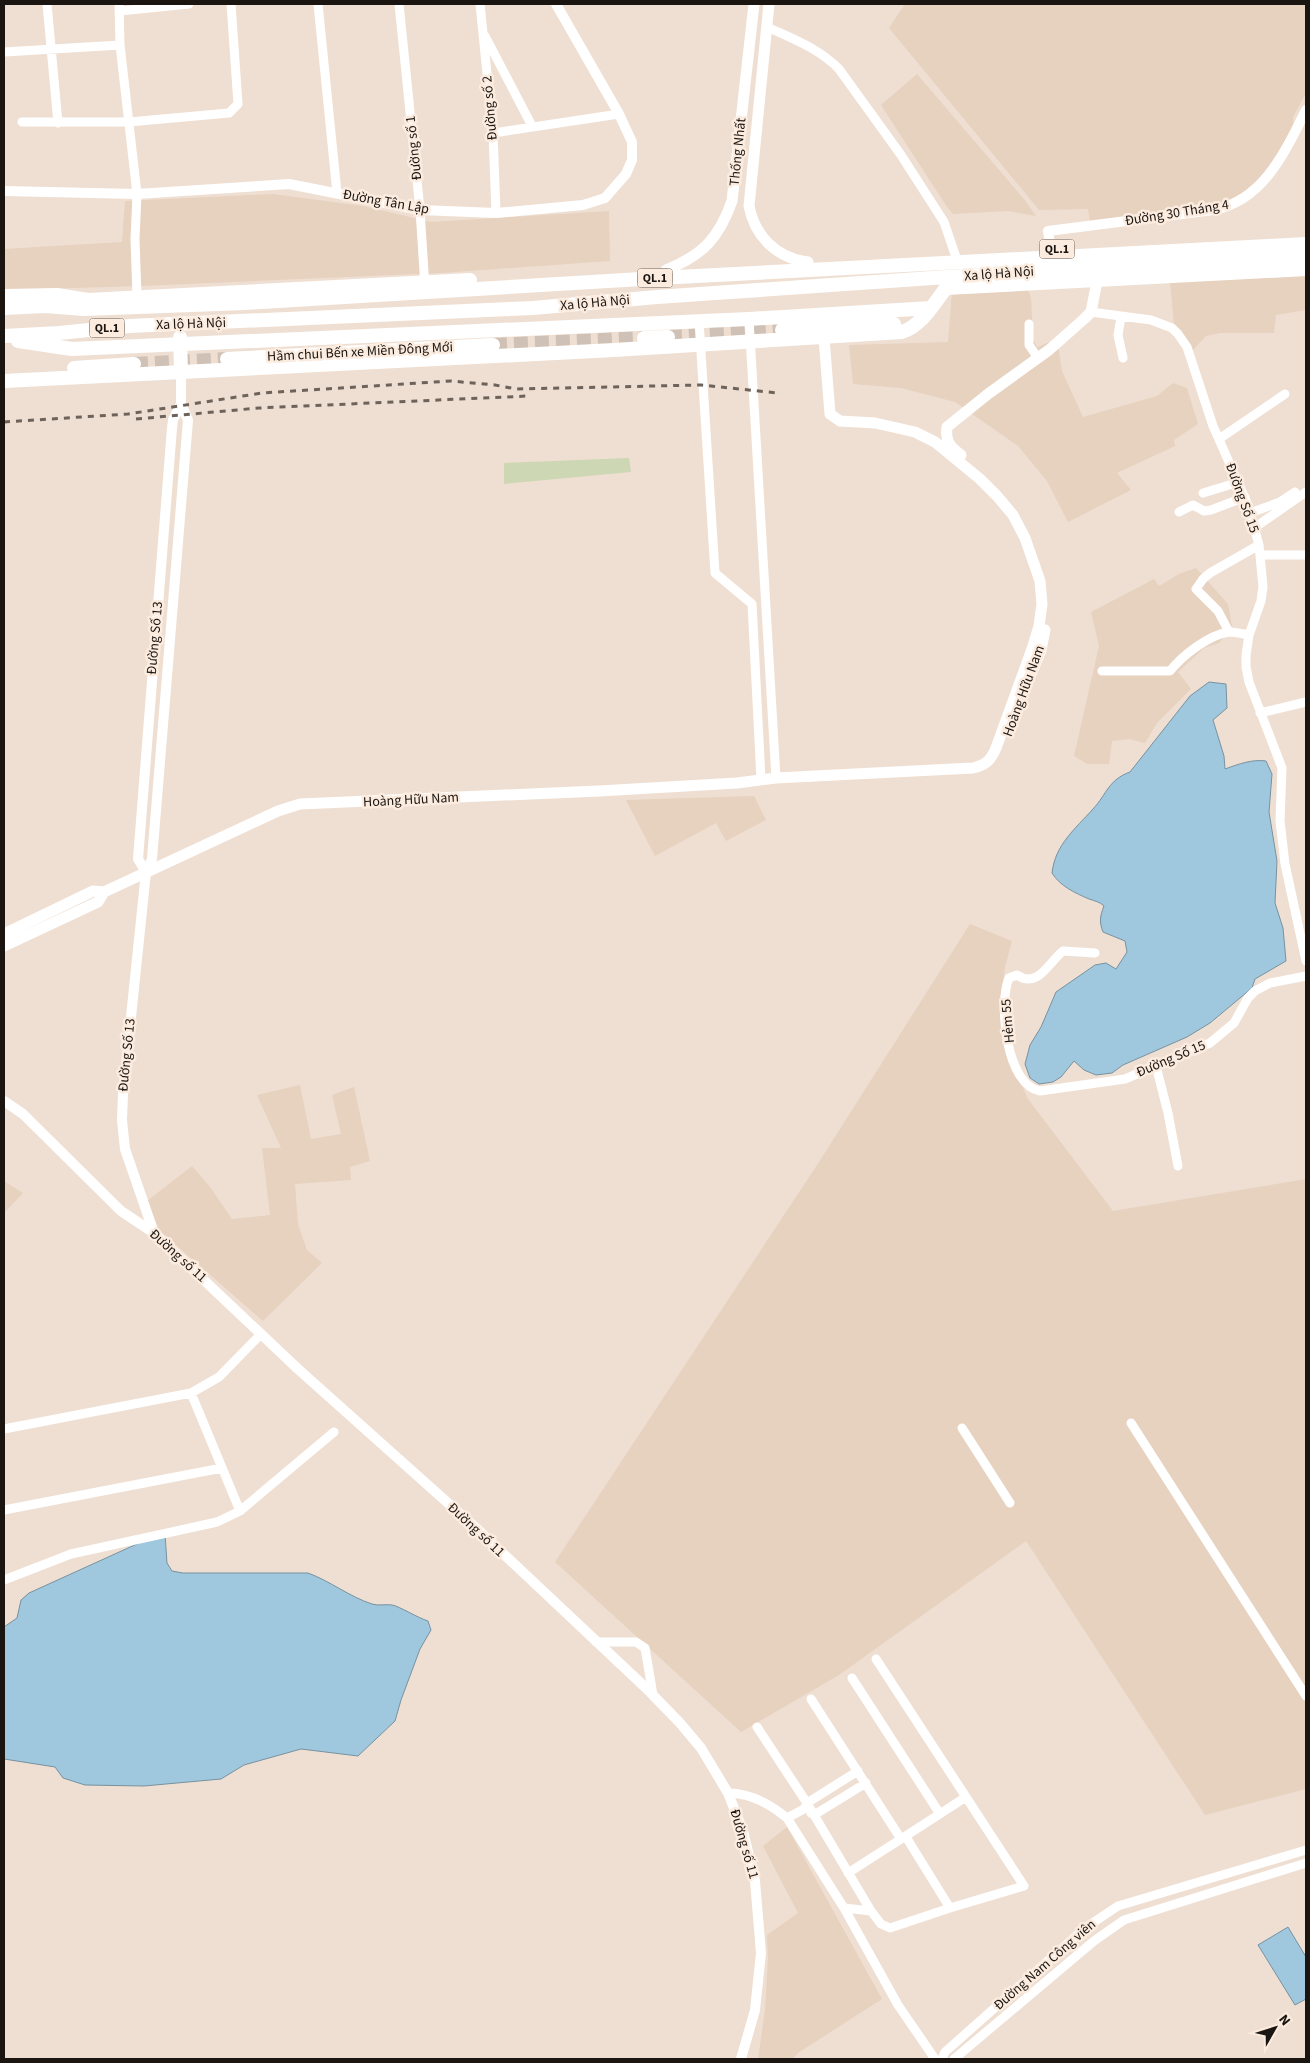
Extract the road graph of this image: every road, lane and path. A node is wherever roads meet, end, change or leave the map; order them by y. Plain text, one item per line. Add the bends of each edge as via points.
1 (47, 4) edge
2 (189, 4) edge
3 (231, 4) edge
4 (318, 4) edge
5 (399, 4) edge
6 (480, 4) edge
7 (556, 4) edge
8 (754, 4) edge
9 (769, 4) edge
10 (120, 7) edge
11 (767, 27) junction
12 (483, 31) junction
13 (120, 45) junction
14 (52, 49) junction
15 (4, 52) edge
16 (1306, 110) edge
17 (619, 114) junction
18 (22, 122) dead end
19 (129, 122) junction
20 (58, 123) junction
21 (532, 126) junction
22 (493, 133) junction
23 (749, 189) junction
24 (734, 190) junction
25 (4, 191) edge
26 (337, 193) junction
27 (137, 194) junction
28 (420, 210) junction
29 (496, 213) junction
30 (1306, 236) edge
31 (1306, 244) edge
32 (1051, 253) junction
33 (1306, 257) edge
34 (956, 258) junction
35 (808, 262) junction
36 (1306, 269) edge
37 (666, 270) junction
38 (732, 270) junction
39 (1154, 271) junction
40 (1097, 274) junction
41 (566, 279) junction
42 (946, 283) junction
43 (425, 287) junction
44 (4, 296) edge
45 (137, 297) junction
46 (4, 308) edge
47 (931, 308) junction
48 (1091, 312) junction
49 (1120, 317) junction
50 (749, 319) junction
51 (699, 321) junction
52 (920, 322) junction
53 (180, 324) junction
54 (1029, 324) dead end
55 (782, 330) tunnel mouth
56 (668, 336) tunnel mouth
57 (4, 337) edge
58 (644, 338) tunnel mouth
59 (824, 338) junction
60 (750, 342) junction
61 (180, 345) junction
62 (493, 345) tunnel mouth
63 (700, 345) junction
64 (1038, 358) junction
65 (1123, 358) dead end
66 (227, 359) tunnel mouth
67 (134, 364) tunnel mouth
68 (181, 371) junction
69 (4, 372) edge
70 (4, 381) edge
71 (1285, 394) dead end
72 (181, 404) junction
73 (1219, 439) junction
74 (1239, 482) junction
75 (1295, 492) dead end
76 (1306, 492) edge
77 (1203, 493) dead end
78 (1245, 497) junction
79 (1179, 512) dead end
80 (1250, 513) junction
81 (1254, 528) junction
82 (1260, 550) junction
83 (161, 554) junction
84 (177, 554) junction
85 (1306, 556) edge
86 (1229, 632) junction
87 (1249, 635) junction
88 (1102, 671) dead end
89 (1306, 702) edge
90 (1260, 713) junction
91 (761, 778) junction
92 (776, 778) junction
93 (737, 782) junction
94 (146, 872) junction
95 (104, 892) junction
96 (4, 934) edge
97 (4, 946) edge
98 (1095, 953) dead end
99 (1306, 961) edge
100 (1306, 976) edge
101 (1156, 1066) junction
102 (1040, 1091) joint
103 (4, 1100) edge
104 (1178, 1166) dead end
105 (154, 1232) junction
106 (262, 1334) junction
107 (191, 1393) junction
108 (1131, 1423) dead end
109 (962, 1428) dead end
110 (4, 1429) edge
111 (334, 1432) dead end
112 (222, 1468) junction
113 (1010, 1503) dead end
114 (4, 1510) edge
115 (240, 1511) junction
116 (4, 1580) edge
117 (596, 1642) junction
118 (876, 1659) dead end
119 (852, 1678) dead end
120 (653, 1696) junction
121 (1306, 1696) edge
122 (811, 1699) dead end
123 (757, 1727) dead end
124 (858, 1771) junction
125 (866, 1783) junction
126 (728, 1793) junction
127 (966, 1797) junction
128 (806, 1806) junction
129 (940, 1814) junction
130 (814, 1815) junction
131 (787, 1818) junction
132 (903, 1838) junction
133 (1306, 1850) edge
134 (1306, 1863) edge
135 (848, 1872) junction
136 (844, 1908) junction
137 (950, 1908) junction
138 (871, 1911) junction
139 (976, 2026) junction
140 (983, 2035) junction
141 (741, 2059) edge
142 (935, 2059) edge
143 (942, 2059) edge
144 (954, 2059) edge

1 - 14 street
2 - 10 street
3 - 19 street via 238,104 234,110
4 - 26 street
5 - 28 street, Đường số 1
6 - 12 street, Đường số 2
7 - 17 street, Đường Tân Lập
8 - 24 main road, Thống Nhất
9 - 11 main road, Thống Nhất
10 - 13 street
11 - 23 main road, Thống Nhất
11 - 34 street via 812,48 838,69 944,222
12 - 21 street
12 - 22 street, Đường số 2
13 - 14 street
13 - 19 street
14 - 15 street
14 - 20 street
16 - 32 street, Đường 30 Tháng 4 via 1268,176 1234,205 1048,230
17 - 21 street
17 - 29 street, Đường Tân Lập via 632,142 632,160 626,174 605,198 583,205
18 - 20 street
19 - 20 street
19 - 27 street
21 - 22 street
22 - 29 street, Đường số 2
23 - 24 main road
23 - 35 main road, Thống Nhất via 750,215 762,238 783,255
24 - 37 main road, Thống Nhất via 725,222 712,241 691,258
25 - 27 street, Đường Tân Lập
26 - 27 street, Đường Tân Lập via 289,184
26 - 28 street, Đường Tân Lập
27 - 45 street
28 - 29 street, Đường Tân Lập
28 - 43 street, Đường số 1
30 - 32 highway, Xa lộ Hà Nội / QL.1
31 - 32 highway, Xa lộ Hà Nội / QL.1
32 - 34 highway, Xa lộ Hà Nội / QL.1
33 - 39 highway, Xa lộ Hà Nội / QL.1
34 - 35 highway, Xa lộ Hà Nội / QL.1
34 - 38 highway, Xa lộ Hà Nội / QL.1
35 - 38 highway, Xa lộ Hà Nội / QL.1
36 - 39 highway, Xa lộ Hà Nội / QL.1
37 - 38 highway, Xa lộ Hà Nội / QL.1
37 - 41 highway, Xa lộ Hà Nội / QL.1
38 - 41 highway, Xa lộ Hà Nội / QL.1
39 - 40 highway, Xa lộ Hà Nội / QL.1
40 - 42 highway, Xa lộ Hà Nội / QL.1
40 - 48 main road
41 - 43 highway, Xa lộ Hà Nội / QL.1
42 - 47 highway, Xa lộ Hà Nội
42 - 53 highway, Xa lộ Hà Nội / QL.1 via 667,297 533,308
43 - 45 highway, Xa lộ Hà Nội / QL.1
43 - 46 highway, Xa lộ Hà Nội / QL.1 via 84,309 45,306
44 - 45 highway, Xa lộ Hà Nội / QL.1 via 57,295 88,300
47 - 50 highway, Xa lộ Hà Nội / QL.1
47 - 52 highway, Xa lộ Hà Nội
48 - 49 street, Đường Số 15
48 - 64 main road, Hoàng Hữu Nam
49 - 65 street via 1118,335
49 - 73 street, Đường Số 15 via 1151,320 1172,328 1178,334 1187,347
50 - 51 highway, Xa lộ Hà Nội / QL.1
50 - 60 street
51 - 61 highway, Xa lộ Hà Nội / QL.1
51 - 63 street
52 - 55 highway
52 - 59 highway, Xa lộ Hà Nội via 902,332
53 - 57 highway, Xa lộ Hà Nội / QL.1
53 - 61 highway
54 - 64 street via 1029,345
56 - 58 highway
57 - 61 highway, Xa lộ Hà Nội / QL.1 via 72,349
59 - 60 highway, Xa lộ Hà Nội
59 - 92 main road, Hoàng Hữu Nam via 830,414 840,421 875,423 915,432 935,442 980,479 1013,515 1025,538 1040,581 1042,604 1032,649 993,756 987,763 973,768
60 - 63 highway, Xa lộ Hà Nội
60 - 92 street
61 - 68 highway
62 - 66 highway, Hầm chui Bến xe Miền Đông Mới
63 - 68 highway, Xa lộ Hà Nội
63 - 91 street via 715,573 752,604
64 - 93 main road, Hoàng Hữu Nam via 947,427 946,438 952,448 984,472 1018,511 1031,535 1047,580 1048,606 1041,650 998,760 991,768 974,774 761,786
67 - 69 highway
68 - 70 highway, Xa lộ Hà Nội
68 - 72 street, Đường Số 13
71 - 73 street
72 - 83 street, Đường Số 13 via 173,420
72 - 84 street, Đường Số 13 via 188,420
73 - 74 street, Đường Số 15
74 - 77 street
74 - 78 street, Đường Số 15
75 - 80 street via 1280,502
76 - 81 street
78 - 79 street via 1211,510 1204,511 1193,505
78 - 80 street, Đường Số 15
80 - 81 street, Đường Số 15
81 - 82 street, Đường Số 15
82 - 85 street
82 - 86 street via 1210,573 1196,589 1218,611
82 - 87 street, Đường Số 15 via 1262,601
83 - 84 street
83 - 94 street, Đường Số 13 via 138,859
84 - 94 street, Đường Số 13 via 152,859
86 - 87 street
86 - 88 street via 1203,643 1170,671
87 - 90 street, Đường Số 15 via 1246,667
89 - 90 street
90 - 99 street, Đường Số 15 via 1282,768 1280,821 1284,864
91 - 92 main road, Hoàng Hữu Nam
91 - 93 main road, Hoàng Hữu Nam
93 - 94 main road, Hoàng Hữu Nam via 300,804
94 - 95 main road, Hoàng Hữu Nam
94 - 105 street, Đường Số 13 via 122,1120 125,1149
95 - 96 main road, Hoàng Hữu Nam via 93,891
95 - 97 main road, Hoàng Hữu Nam via 98,902
98 - 102 street, Hẻm 55 via 1063,951 1032,980 1013,975 1007,984 1004,1004 1007,1040 1022,1079
100 - 101 street, Đường Số 15 via 1262,986 1248,998 1234,1023 1221,1036
101 - 102 street, Đường Số 15 via 1125,1078
101 - 104 street
103 - 105 street, Đường số 11 via 23,1114 121,1211
105 - 106 street, Đường số 11
106 - 107 street via 219,1377
106 - 117 street, Đường số 11
107 - 110 street
107 - 112 street
108 - 121 street
109 - 113 street
111 - 115 street
112 - 114 street
112 - 115 street
115 - 116 street via 217,1522 71,1554
117 - 120 street, Đường số 11
117 - 120 street via 641,1644 645,1648
118 - 127 street
119 - 129 street
120 - 126 street, Đường số 11 via 701,1748
122 - 124 street
123 - 128 street
124 - 125 street
124 - 128 street
125 - 130 street
125 - 132 street
126 - 131 street via 750,1795
126 - 141 street, Đường số 11 via 743,1831 754,1881 761,1953 755,2010
127 - 129 street
127 - 137 street via 1024,1886
128 - 130 street
128 - 131 street
129 - 132 street
130 - 135 street
131 - 136 street
132 - 135 street
132 - 137 street
133 - 139 street, Đường Nam Công viên via 1118,1906 1085,1928
134 - 140 street, Đường Nam Công viên via 1124,1920 1094,1940
135 - 138 street
136 - 138 street
136 - 142 street via 898,2005
137 - 138 street via 890,1928 881,1924
139 - 140 street
139 - 143 street, Đường Nam Công viên via 945,2052
140 - 144 street, Đường Nam Công viên

